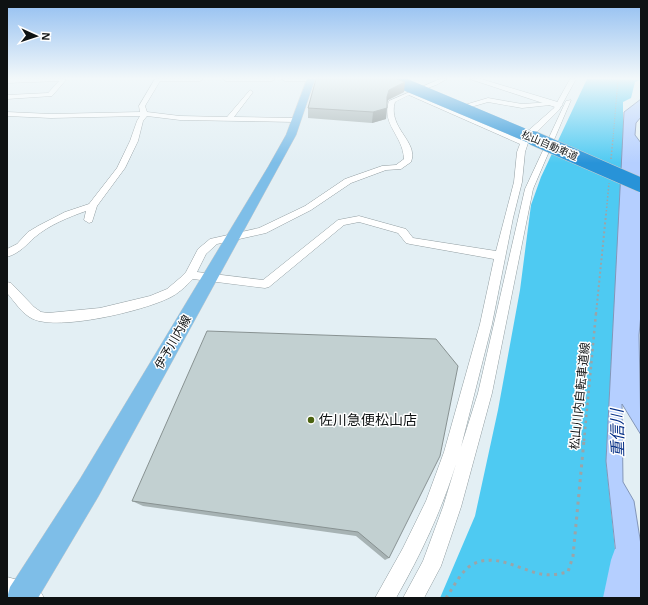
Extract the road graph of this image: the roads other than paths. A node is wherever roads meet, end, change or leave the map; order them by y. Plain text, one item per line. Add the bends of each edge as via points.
1 (16, 107) edge
2 (142, 107) edge
3 (239, 107) edge
4 (301, 107) edge
5 (390, 107) edge
6 (440, 107) edge
7 (462, 107) edge
8 (466, 107) edge
9 (553, 107) edge
10 (566, 107) edge
11 (451, 112) junction
12 (7, 114) edge
13 (144, 114) junction
14 (229, 119) junction
15 (297, 120) junction
16 (524, 143) junction
17 (641, 185) edge
18 (92, 206) junction
19 (89, 220) dead end
20 (232, 238) junction
21 (7, 254) edge
22 (501, 256) junction
23 (190, 275) junction
24 (209, 278) junction
25 (7, 286) edge
26 (22, 594) edge
27 (385, 598) edge
28 (413, 598) edge

1 - 12 street
2 - 13 street
3 - 14 street
4 - 15 main road, 伊予川内線
5 - 20 street via 389,119 405,141 408,160 398,166 348,181 303,211 262,232
6 - 11 street
7 - 17 highway, 松山自動車道, bridge
8 - 11 street
9 - 16 street via 552,114
10 - 28 street via 529,189 485,393 432,566
11 - 16 street
12 - 13 street
13 - 14 street
13 - 18 street via 121,168
14 - 15 street
15 - 20 main road, 伊予川内線 via 274,167
16 - 22 street
18 - 19 street
18 - 21 street via 68,214 42,228
20 - 23 street via 207,244
20 - 24 main road, 伊予川内線
22 - 24 street via 410,241 402,231 359,219 341,222 264,284
22 - 27 street via 452,452 430,512 410,555
23 - 24 street
23 - 25 street via 163,296 123,307 54,319 32,312
24 - 26 main road, 伊予川内線 via 89,488

